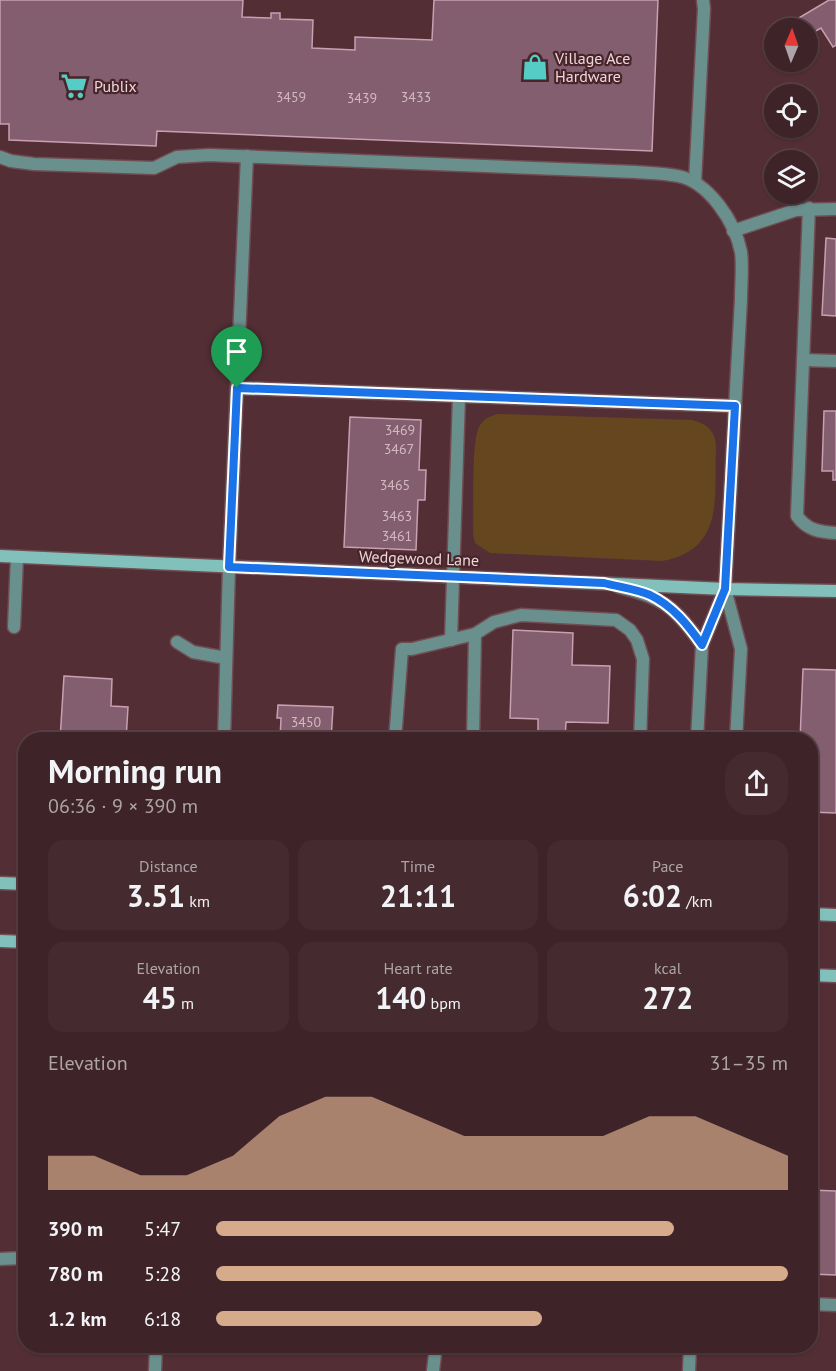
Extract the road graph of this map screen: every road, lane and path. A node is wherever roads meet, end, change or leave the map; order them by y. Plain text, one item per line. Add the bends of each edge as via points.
1 (703, 0) edge
2 (247, 156) junction
3 (0, 157) edge
4 (695, 182) junction
5 (809, 208) junction
6 (836, 209) edge
7 (733, 231) junction
8 (803, 360) junction
9 (836, 362) edge
10 (237, 388) junction
11 (459, 396) junction
12 (735, 406) junction
13 (836, 533) edge
14 (0, 556) edge
15 (17, 557) junction
16 (229, 567) junction
17 (453, 576) junction
18 (604, 583) junction
19 (725, 589) junction
20 (836, 591) edge
21 (14, 627) dead end
22 (475, 634) junction
23 (451, 640) junction
24 (177, 642) dead end
25 (702, 645) junction
26 (226, 658) junction
27 (224, 732) edge
28 (395, 732) edge
29 (473, 732) edge
30 (640, 732) edge
31 (698, 732) edge
32 (736, 732) edge
33 (0, 883) edge
34 (18, 884) edge
35 (818, 914) edge
36 (836, 915) edge
37 (0, 941) edge
38 (18, 942) edge
39 (818, 975) edge
40 (836, 976) edge
41 (18, 1258) edge
42 (0, 1259) edge
43 (818, 1304) edge
44 (836, 1305) edge
45 (156, 1353) edge
46 (435, 1353) edge
47 (690, 1353) edge
48 (156, 1371) edge
49 (433, 1371) edge
50 (689, 1371) edge

1 - 4 street
2 - 3 street via 177,158 154,168 34,164
2 - 4 street via 636,172 679,176
2 - 10 street
4 - 7 street via 717,201
5 - 6 street
5 - 7 street
5 - 8 street
7 - 12 street via 741,252
8 - 9 street
8 - 13 street via 797,516 814,531
10 - 11 street
10 - 16 street
11 - 12 street
11 - 17 street
12 - 19 street
14 - 15 street, Wedgewood Lane
15 - 16 street, Wedgewood Lane
15 - 21 street
16 - 17 street, Wedgewood Lane
16 - 26 street
17 - 18 street, Wedgewood Lane
17 - 23 street
18 - 19 street, Wedgewood Lane
18 - 25 street via 650,595 670,607
19 - 20 street, Wedgewood Lane
19 - 25 street
19 - 32 street via 741,648
22 - 23 street
22 - 29 street
22 - 30 street via 494,622 521,615 616,620 637,640 643,660
23 - 28 street via 402,649
24 - 26 street via 193,652
25 - 31 street
26 - 27 street
33 - 34 street
35 - 36 street
37 - 38 street
39 - 40 street
41 - 42 street
43 - 44 street
45 - 48 street
46 - 49 street
47 - 50 street

